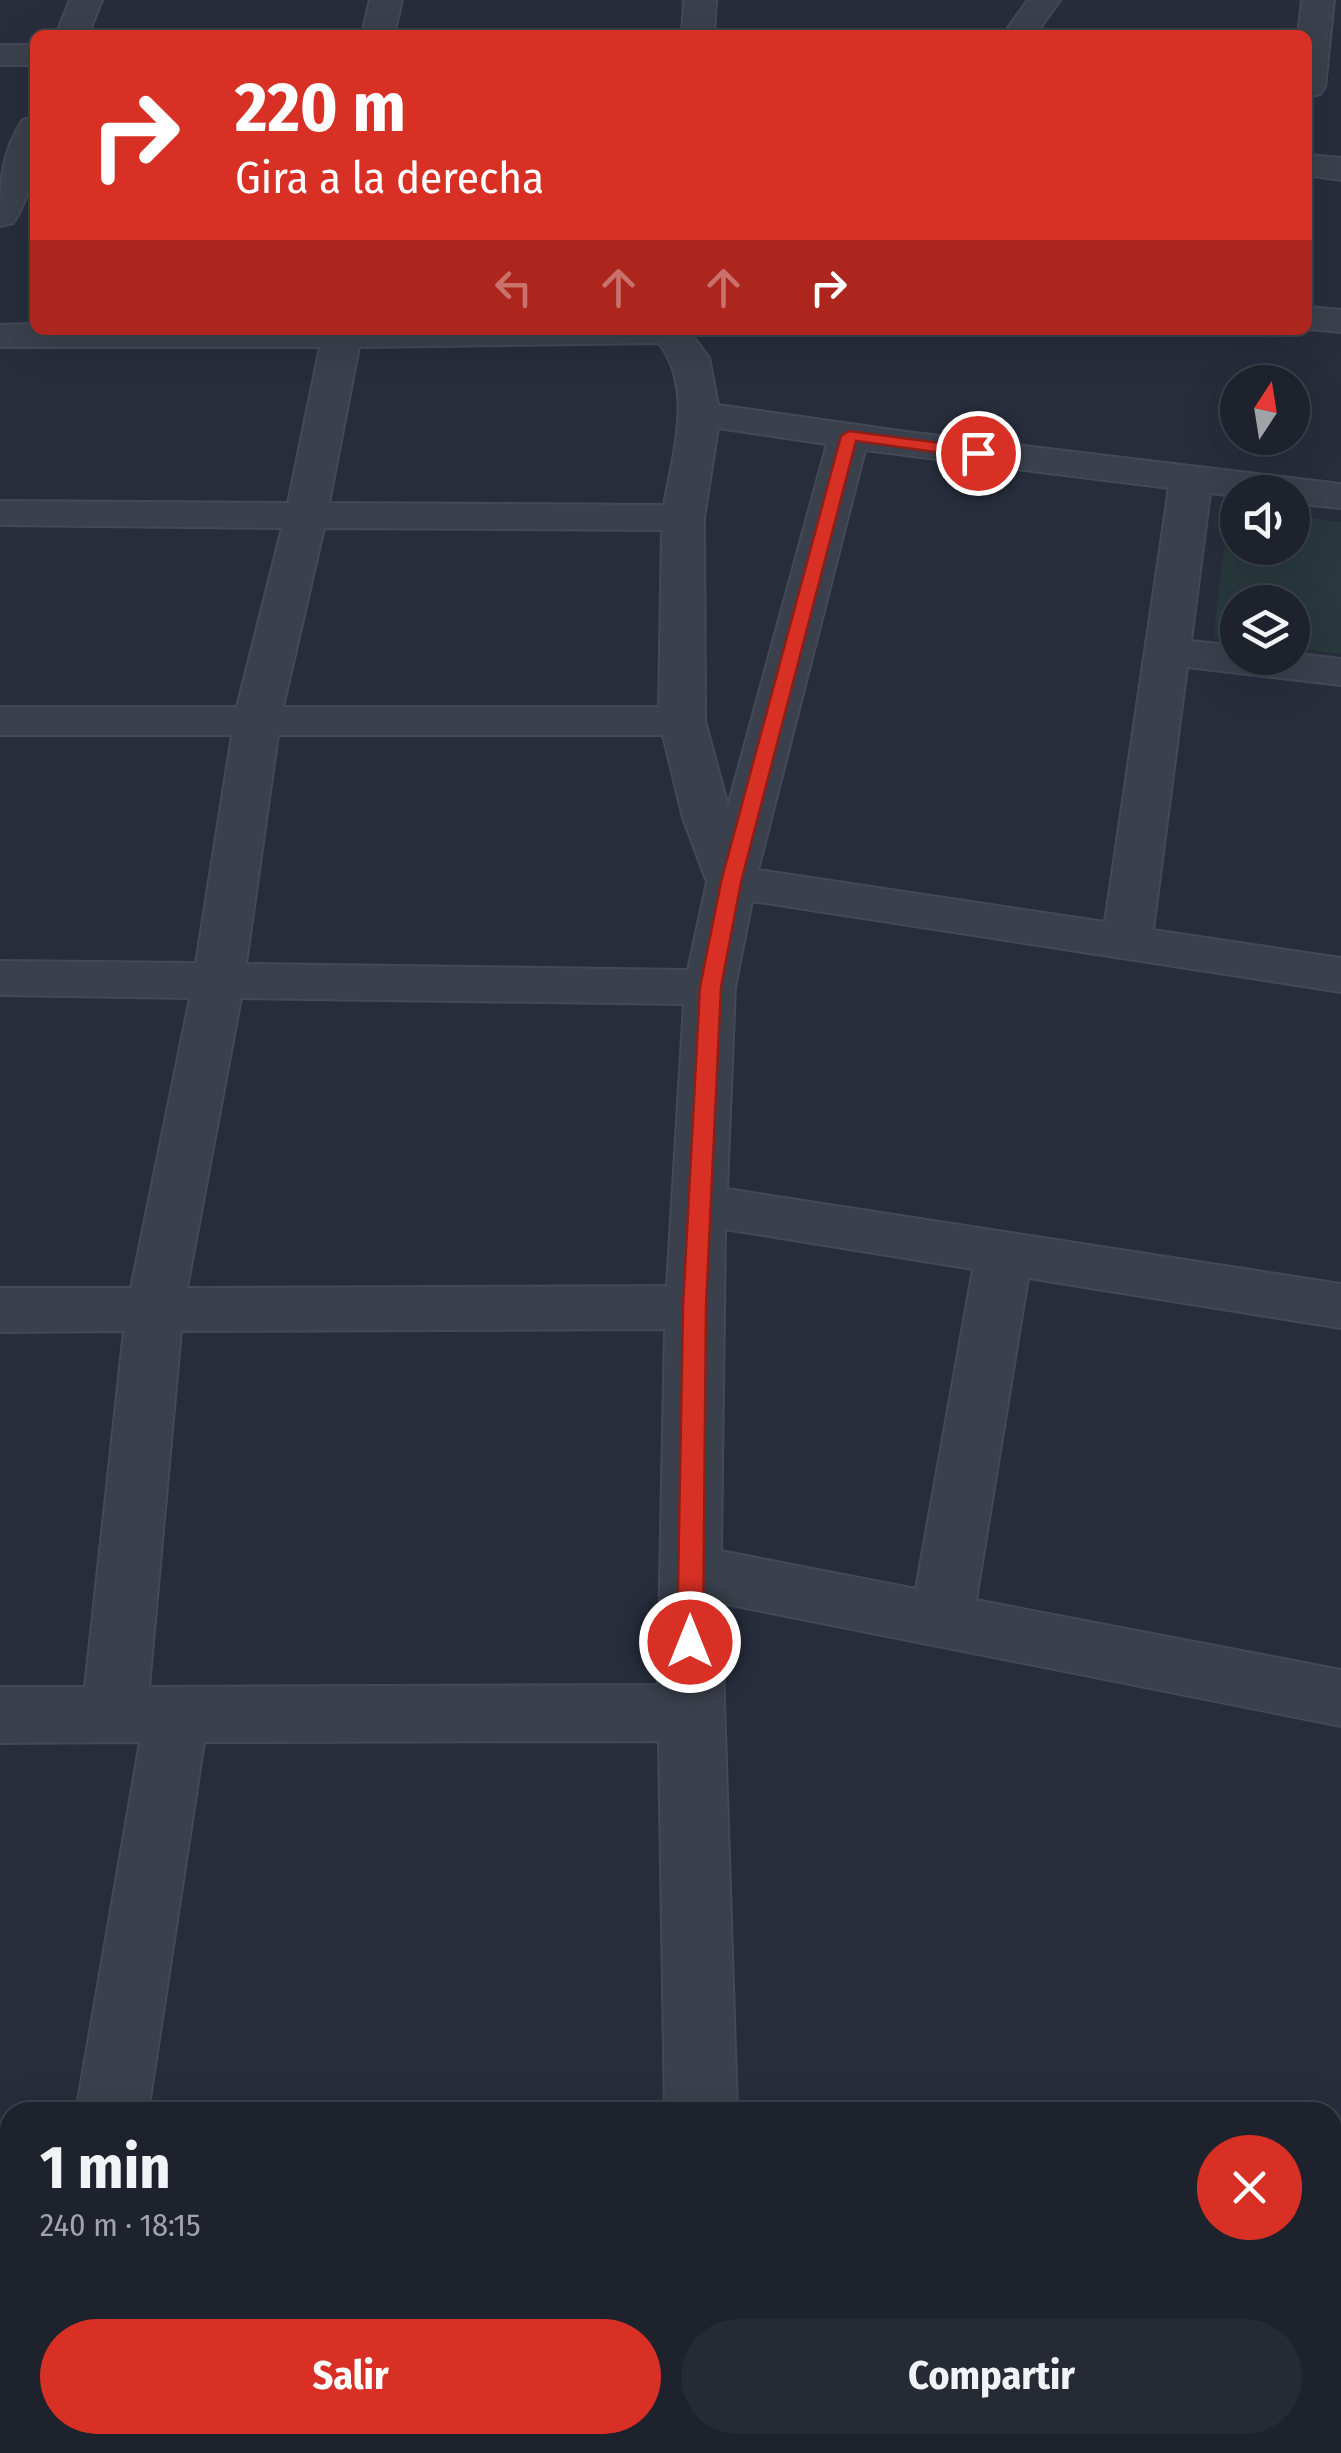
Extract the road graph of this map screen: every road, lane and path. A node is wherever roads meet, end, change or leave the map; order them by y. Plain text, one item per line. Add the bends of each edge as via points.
1 (86, 0) edge
2 (386, 0) edge
3 (700, 0) edge
4 (1044, 0) edge
5 (1318, 0) edge
6 (74, 30) edge
7 (379, 30) edge
8 (698, 30) edge
9 (1023, 30) edge
10 (1312, 43) edge
11 (0, 54) edge
12 (30, 55) edge
13 (1312, 140) edge
14 (30, 141) edge
15 (1341, 144) edge
16 (1312, 165) edge
17 (1341, 168) edge
18 (16, 182) edge
19 (0, 215) edge
20 (1312, 318) edge
21 (1341, 321) edge
22 (86, 335) edge
23 (341, 335) edge
24 (672, 335) edge
25 (0, 336) edge
26 (700, 414) junction
27 (849, 436) junction
28 (1191, 478) junction
29 (1341, 496) edge
30 (0, 513) edge
31 (306, 514) junction
32 (683, 518) junction
33 (1167, 651) junction
34 (1341, 672) edge
35 (256, 720) junction
36 (0, 721) edge
37 (682, 721) junction
38 (731, 882) junction
39 (1126, 942) junction
40 (1341, 974) edge
41 (0, 978) edge
42 (219, 980) junction
43 (710, 987) junction
44 (699, 1205) junction
45 (1004, 1253) junction
46 (1341, 1306) edge
47 (694, 1307) junction
48 (155, 1309) junction
49 (0, 1310) edge
50 (690, 1571) junction
51 (942, 1618) junction
52 (1341, 1698) edge
53 (690, 1713) junction
54 (0, 1715) edge
55 (145, 1716) junction
56 (113, 2102) edge
57 (701, 2102) edge

1 - 6 street
2 - 7 street
3 - 8 street
4 - 9 street
5 - 10 street
11 - 12 street
13 - 15 street
14 - 18 street
16 - 17 street
18 - 19 street
20 - 21 street
22 - 25 street
23 - 31 street
24 - 26 street via 690,358
26 - 27 street
26 - 32 street
27 - 28 street
27 - 38 street
28 - 29 street
28 - 33 street
30 - 31 street
31 - 32 street
31 - 35 street
32 - 37 street
33 - 34 street
33 - 39 street
35 - 36 street
35 - 37 street
35 - 42 street
37 - 38 street
38 - 39 street
38 - 43 street
39 - 40 street
41 - 42 street
42 - 43 street
42 - 48 street
43 - 44 street
44 - 45 street
44 - 47 street
45 - 46 street
45 - 51 street
47 - 48 street
47 - 50 street
48 - 49 street
48 - 55 street
50 - 51 street
50 - 53 street
51 - 52 street
53 - 55 street
53 - 57 street
54 - 55 street
55 - 56 street

